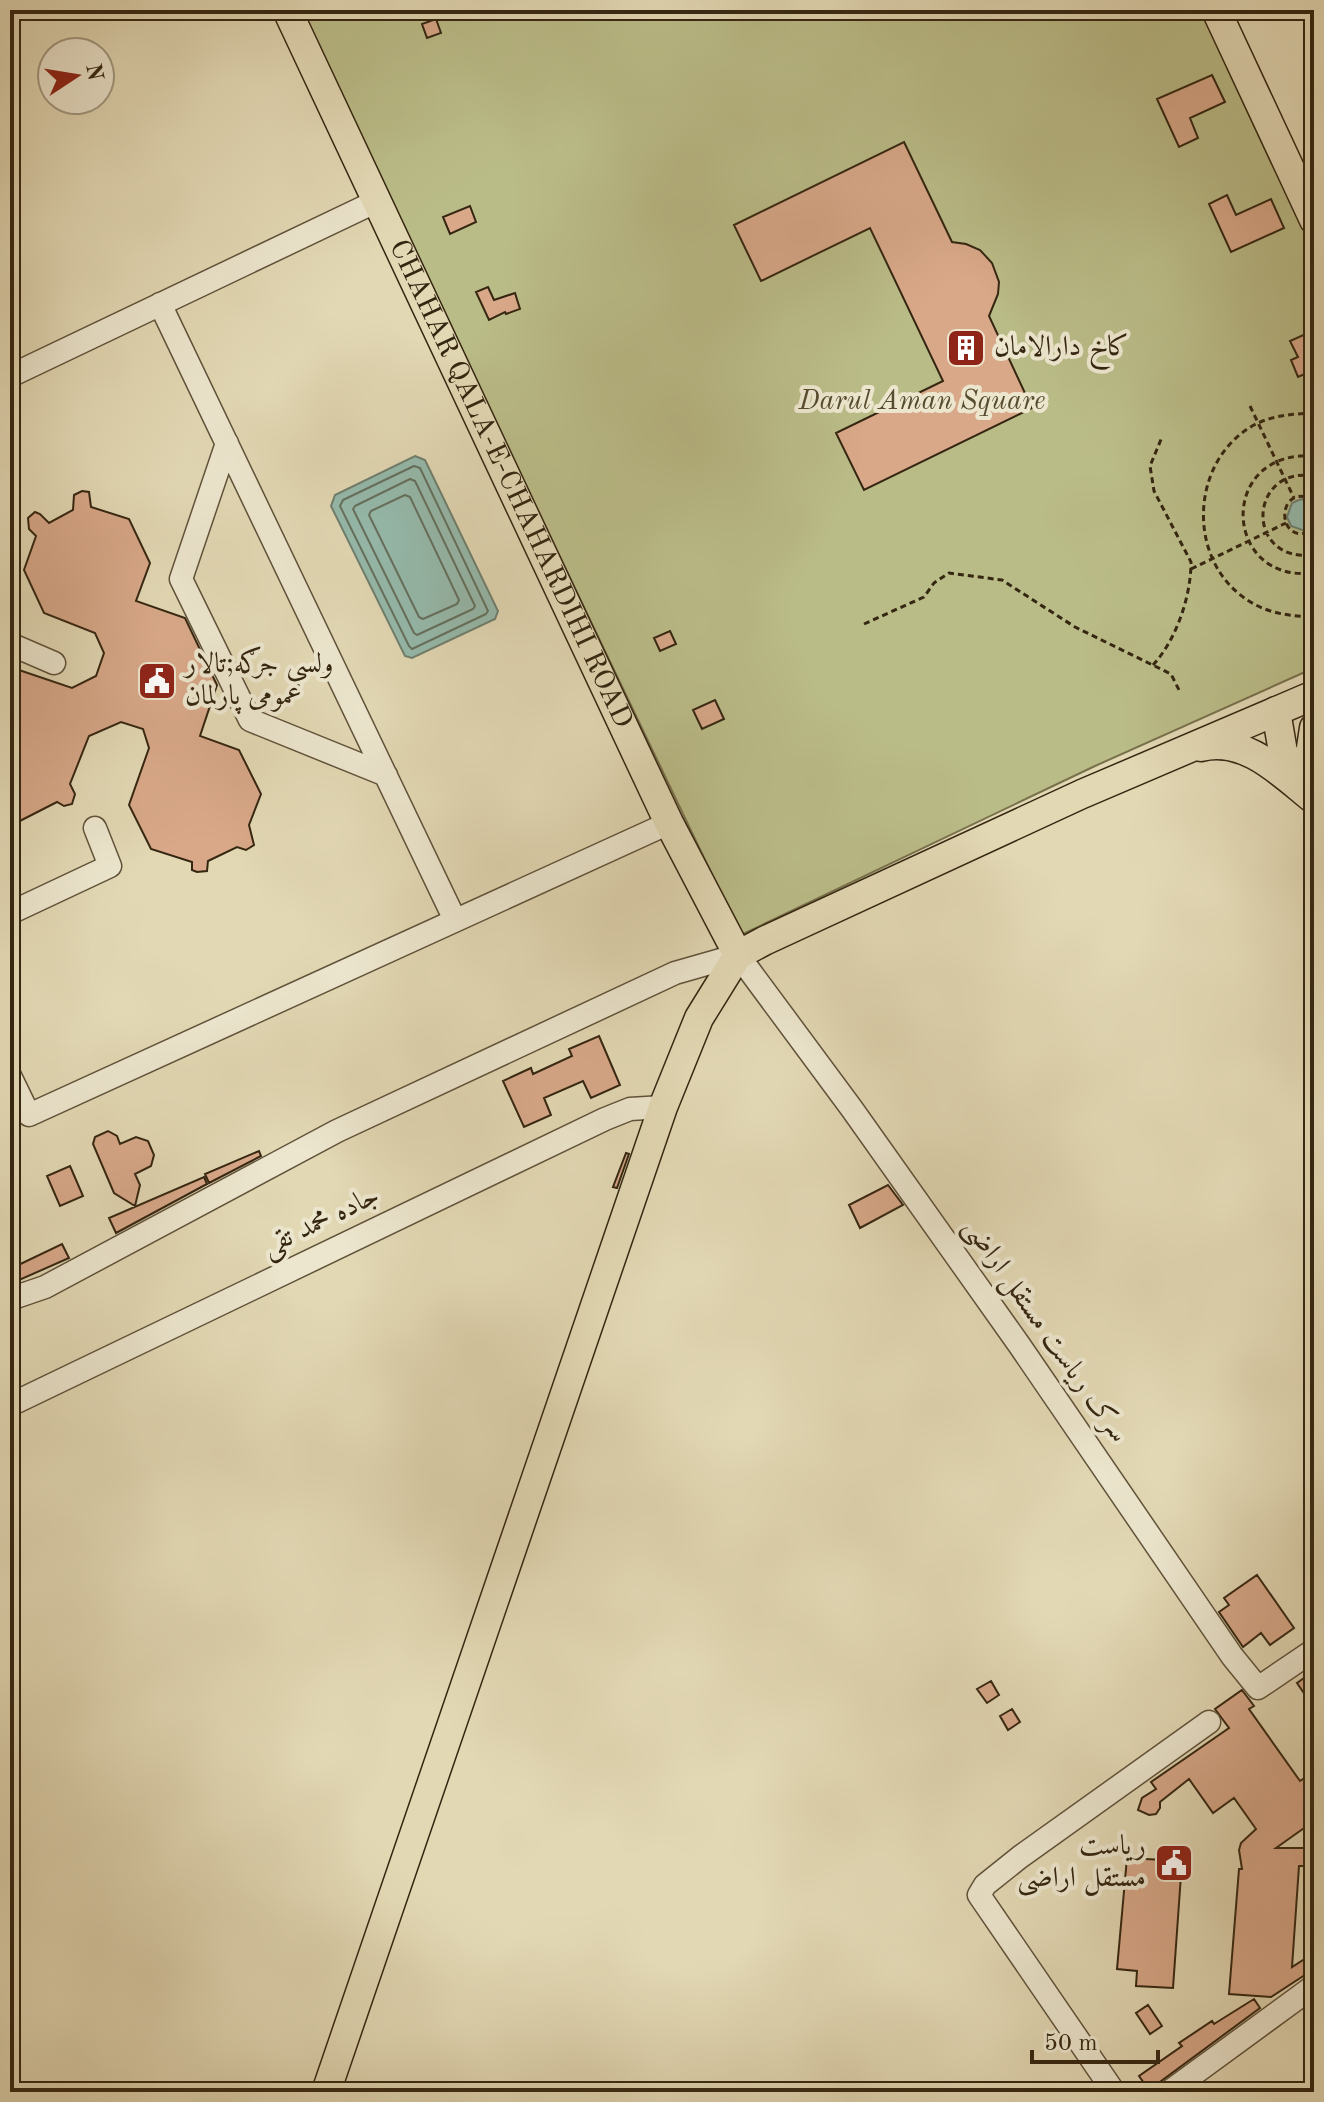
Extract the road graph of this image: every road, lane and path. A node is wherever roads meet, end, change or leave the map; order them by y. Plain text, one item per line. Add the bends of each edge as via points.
1 (287, 10) edge
2 (1216, 10) edge
3 (377, 201) junction
4 (1314, 220) edge
5 (160, 304) junction
6 (10, 376) edge
7 (1250, 406) dead end
8 (1314, 413) edge
9 (1258, 424) junction
10 (1162, 437) dead end
11 (227, 443) junction
12 (1314, 456) edge
13 (1275, 462) junction
14 (1314, 476) edge
15 (1284, 480) junction
16 (1294, 498) junction
17 (1314, 500) edge
18 (1286, 523) junction
19 (1313, 531) edge
20 (1266, 532) junction
21 (1314, 538) edge
22 (1249, 541) junction
23 (1314, 555) edge
24 (1213, 558) junction
25 (1191, 569) junction
26 (1314, 573) edge
27 (1314, 617) edge
28 (864, 624) dead end
29 (10, 644) edge
30 (54, 663) dead end
31 (1153, 665) junction
32 (1180, 692) dead end
33 (1314, 695) edge
34 (1276, 711) junction
35 (1314, 728) edge
36 (1174, 755) junction
37 (386, 775) junction
38 (1313, 800) edge
39 (669, 823) junction
40 (95, 828) dead end
41 (10, 913) edge
42 (455, 920) junction
43 (738, 955) junction
44 (10, 1076) edge
45 (663, 1107) junction
46 (10, 1299) edge
47 (10, 1405) edge
48 (1314, 1650) edge
49 (1209, 1722) dead end
50 (1314, 1986) edge
51 (326, 2092) edge
52 (1114, 2092) edge
53 (1169, 2092) edge

1 - 3 main road, CHAHAR QALA-E-CHAHARDIHI ROAD
2 - 4 main road
3 - 5 street
3 - 39 main road, CHAHAR QALA-E-CHAHARDIHI ROAD
5 - 6 street
5 - 11 street
7 - 9 path
8 - 9 path via 1283,415
9 - 13 path
9 - 24 path via 1227,448 1209,477 1202,512
10 - 25 path via 1150,466 1154,491
11 - 37 street
11 - 37 street via 181,579 250,720
12 - 13 path
13 - 15 path
13 - 22 path via 1250,485 1243,504
14 - 15 path
15 - 16 path
15 - 20 path via 1262,510
16 - 17 path
16 - 18 path via 1285,508
18 - 19 path via 1297,533
18 - 20 path
19 - 21 path
20 - 22 path
20 - 23 path via 1288,554
22 - 24 path
22 - 26 path via 1262,560 1279,571
24 - 25 path
24 - 27 path via 1223,577 1248,601 1280,615
25 - 31 path via 1173,634
28 - 31 path via 924,597 949,573 1002,580 1075,627
29 - 30 street
31 - 32 path via 1171,674
33 - 34 main road
34 - 36 main road
34 - 38 main road via 1283,752
35 - 38 main road via 1309,761
36 - 38 main road via 1212,745 1235,747 1265,760
36 - 43 main road
37 - 42 street
39 - 42 street
39 - 43 main road, CHAHAR QALA-E-CHAHARDIHI ROAD
40 - 41 street via 110,866
42 - 44 street via 29,1115
43 - 45 main road via 699,1018
43 - 46 street via 675,973 337,1131 45,1287
43 - 48 street, سرک ریاست مستقل اراضی via 1258,1688
45 - 47 street, جاده محمد تقی via 630,1109 605,1119
45 - 51 main road
49 - 52 street via 1020,1857 979,1895
50 - 53 street

